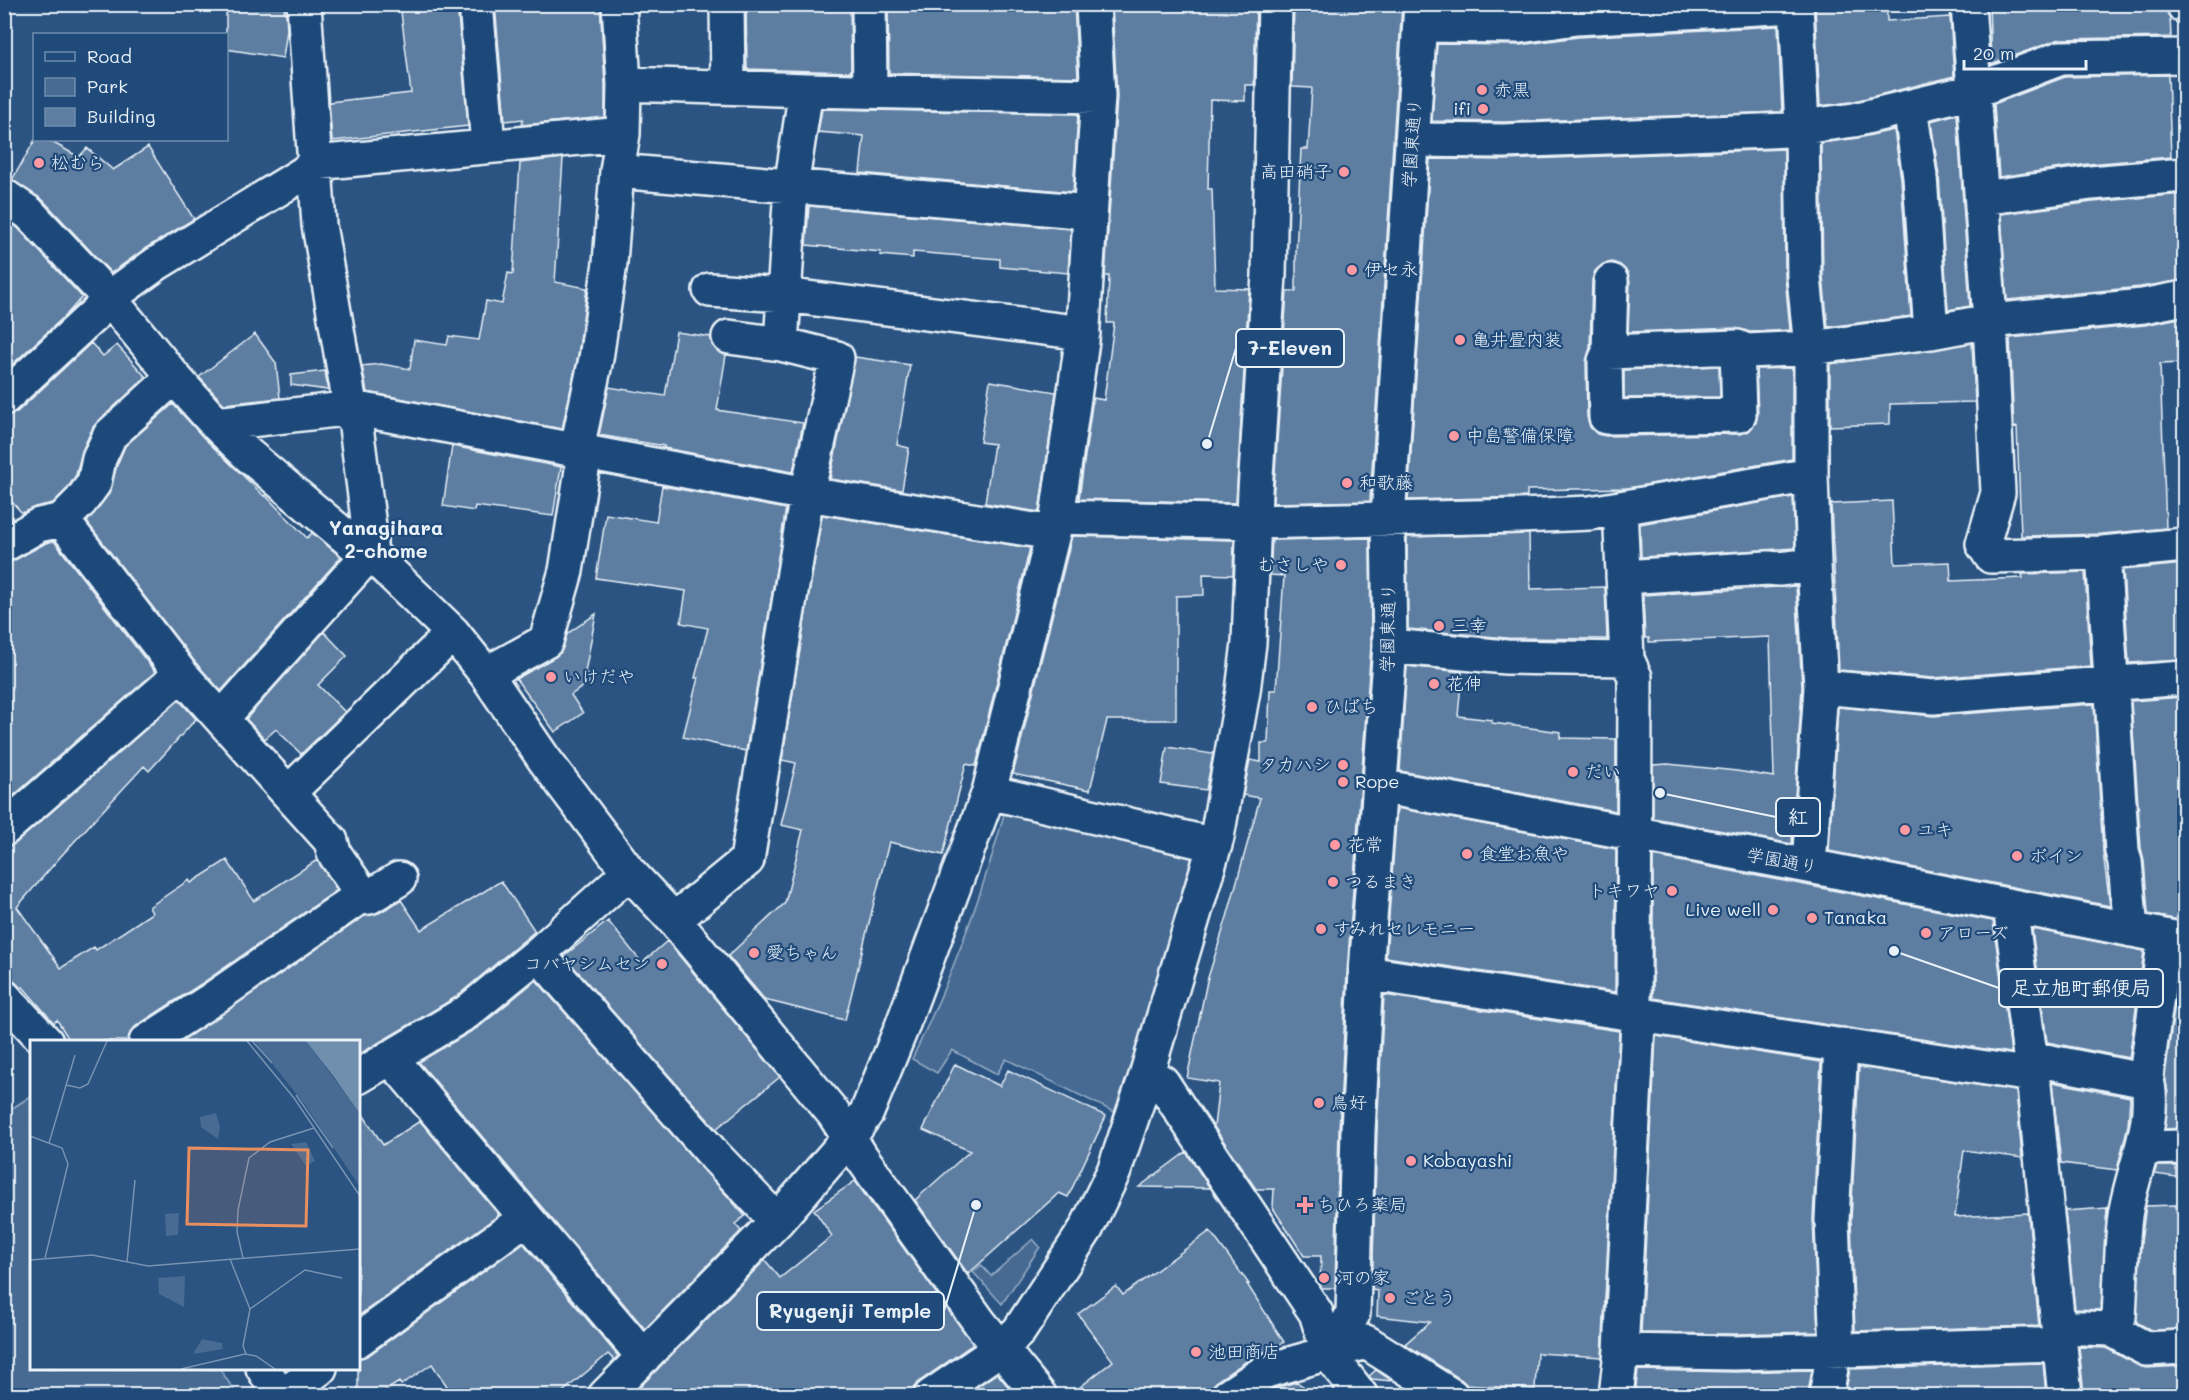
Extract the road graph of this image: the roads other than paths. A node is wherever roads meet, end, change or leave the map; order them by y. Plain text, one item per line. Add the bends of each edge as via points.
1 (304, 4) edge
2 (476, 4) edge
3 (619, 4) edge
4 (727, 4) edge
5 (869, 4) edge
6 (1093, 4) edge
7 (1275, 4) edge
8 (1968, 4) edge
9 (1796, 5) edge
10 (1421, 15) edge
11 (2184, 56) edge
12 (624, 84) junction
13 (728, 86) junction
14 (806, 90) junction
15 (870, 91) junction
16 (1974, 91) junction
17 (1098, 96) junction
18 (1910, 107) junction
19 (1802, 127) junction
20 (622, 134) junction
21 (1412, 140) junction
22 (488, 146) junction
23 (315, 163) junction
24 (617, 171) junction
25 (2184, 175) edge
26 (791, 187) junction
27 (4, 196) edge
28 (1982, 198) junction
29 (1090, 212) junction
30 (1611, 281) dead end
31 (710, 290) dead end
32 (784, 295) junction
33 (109, 298) junction
34 (2184, 298) edge
35 (1990, 321) junction
36 (1931, 332) junction
37 (1083, 333) junction
38 (729, 337) dead end
39 (781, 344) junction
40 (1737, 347) junction
41 (1810, 348) junction
42 (1609, 352) junction
43 (174, 377) junction
44 (4, 398) edge
45 (352, 408) junction
46 (216, 424) junction
47 (581, 453) junction
48 (1811, 475) junction
49 (807, 495) junction
50 (1620, 508) junction
51 (1388, 519) junction
52 (62, 520) junction
53 (1254, 522) junction
54 (1055, 525) junction
55 (4, 544) edge
56 (2184, 545) edge
57 (370, 553) junction
58 (2103, 553) junction
59 (1814, 565) junction
60 (1623, 577) junction
61 (453, 633) junction
62 (1390, 646) junction
63 (1627, 659) junction
64 (181, 674) junction
65 (486, 674) junction
66 (2184, 678) edge
67 (2112, 685) junction
68 (1821, 687) junction
69 (222, 718) junction
70 (1378, 786) junction
71 (989, 792) junction
72 (288, 794) junction
73 (4, 829) edge
74 (1633, 833) junction
75 (1215, 845) junction
76 (1809, 866) junction
77 (629, 872) junction
78 (399, 879) dead end
79 (361, 898) junction
80 (2010, 906) junction
81 (674, 920) junction
82 (2131, 930) junction
83 (2175, 938) edge
84 (538, 954) junction
85 (1366, 973) junction
86 (4, 997) edge
87 (1636, 1014) junction
88 (45, 1040) edge
89 (148, 1040) edge
90 (1841, 1045) junction
91 (390, 1057) junction
92 (2031, 1067) junction
93 (360, 1076) edge
94 (1146, 1076) junction
95 (2146, 1076) junction
96 (849, 1138) junction
97 (2184, 1147) edge
98 (2143, 1148) junction
99 (526, 1218) junction
100 (777, 1221) junction
101 (2111, 1329) junction
102 (2059, 1336) junction
103 (360, 1339) edge
104 (2184, 1347) edge
105 (1001, 1348) junction
106 (1837, 1350) junction
107 (1621, 1351) junction
108 (1329, 1354) junction
109 (644, 1357) junction
110 (264, 1370) edge
111 (317, 1370) edge
112 (281, 1395) edge
113 (605, 1395) edge
114 (931, 1395) edge
115 (1040, 1395) edge
116 (1228, 1395) edge
117 (1361, 1395) edge
118 (1452, 1395) edge
119 (1616, 1395) edge
120 (1826, 1395) edge
121 (2065, 1395) edge

1 - 23 street
2 - 22 street
3 - 12 street
4 - 13 street
5 - 15 street
6 - 17 street
7 - 53 street via 1269,275
8 - 16 street
9 - 10 street via 1576,18 1520,26
9 - 19 street
10 - 21 street, 学園東通り
11 - 16 street via 2061,58
12 - 13 street
12 - 20 street
13 - 14 street
14 - 15 street
14 - 26 street
15 - 17 street
16 - 18 street
16 - 28 street
17 - 29 street
18 - 19 street
18 - 36 street via 1920,177
19 - 21 street via 1504,141
19 - 41 street via 1804,277
20 - 22 street
20 - 24 street
21 - 51 street, 学園東通り
22 - 23 street
23 - 33 street
23 - 45 street via 319,225
24 - 26 street
24 - 47 street via 610,263 580,434
25 - 28 street
26 - 29 street
26 - 32 street
27 - 33 street via 29,213
28 - 35 street
29 - 37 street
30 - 42 street
31 - 32 street
32 - 37 street
32 - 39 street
33 - 43 street
33 - 44 street
34 - 35 street via 2143,306
35 - 36 street
35 - 58 street via 1998,493 1983,544 1991,556
36 - 41 street
37 - 54 street
38 - 39 street
39 - 49 street via 837,358
40 - 41 street via 1747,351
40 - 42 street
40 - 42 street via 1739,415 1606,417 1605,361
41 - 48 street
43 - 46 street
43 - 52 street via 110,435 94,483
45 - 46 street
45 - 47 street
45 - 57 street
46 - 57 street via 353,543
47 - 49 street
47 - 65 street via 582,470 566,571 546,641
48 - 50 street
48 - 59 street
49 - 54 street
49 - 81 street via 747,860
50 - 51 street via 1590,513
50 - 60 street
51 - 53 street
51 - 62 street, 学園東通り
52 - 55 street via 39,525
52 - 64 street
53 - 54 street
53 - 75 street via 1249,643
54 - 71 street
56 - 58 street
57 - 61 street
57 - 69 street
58 - 67 street
59 - 60 street
59 - 68 street
60 - 63 street
61 - 65 street
61 - 72 street
62 - 63 street via 1506,657
62 - 70 street, 学園東通り
63 - 74 street via 1635,677
64 - 69 street
64 - 73 street
65 - 77 street
66 - 67 street
67 - 68 street via 1933,697
67 - 82 street
68 - 76 street
69 - 72 street
70 - 74 street, 学園通り
70 - 85 street, 学園東通り
71 - 75 street
71 - 96 street via 901,1029 867,1112
72 - 79 street via 331,841
74 - 76 street, 学園通り
74 - 87 street
75 - 94 street
76 - 80 street, 学園通り
77 - 81 street
77 - 84 street
78 - 79 street
79 - 89 street
80 - 82 street, 学園通り
80 - 92 street
81 - 96 street via 834,1114
82 - 83 street, 学園通り
83 - 95 street
84 - 91 street via 467,1012
84 - 100 street
85 - 87 street
85 - 108 street, 学園東通り via 1353,1314
86 - 88 street
87 - 90 street
87 - 107 street
90 - 92 street
90 - 106 street via 1832,1220
91 - 93 street
91 - 99 street
92 - 95 street via 2137,1079
92 - 102 street
94 - 105 street via 1114,1171 1086,1229 1019,1331
94 - 108 street via 1162,1082 1316,1313
95 - 98 street via 2150,1090
96 - 100 street
96 - 105 street
97 - 98 street
98 - 101 street via 2125,1214 2119,1317
99 - 103 street
99 - 109 street
100 - 109 street
101 - 102 street
101 - 104 street via 2146,1349
102 - 106 street
102 - 121 street
105 - 114 street
105 - 115 street
106 - 107 street
106 - 120 street
107 - 119 street
108 - 116 street via 1266,1371
108 - 117 street
108 - 118 street via 1366,1342
109 - 113 street
110 - 112 street
111 - 112 street

